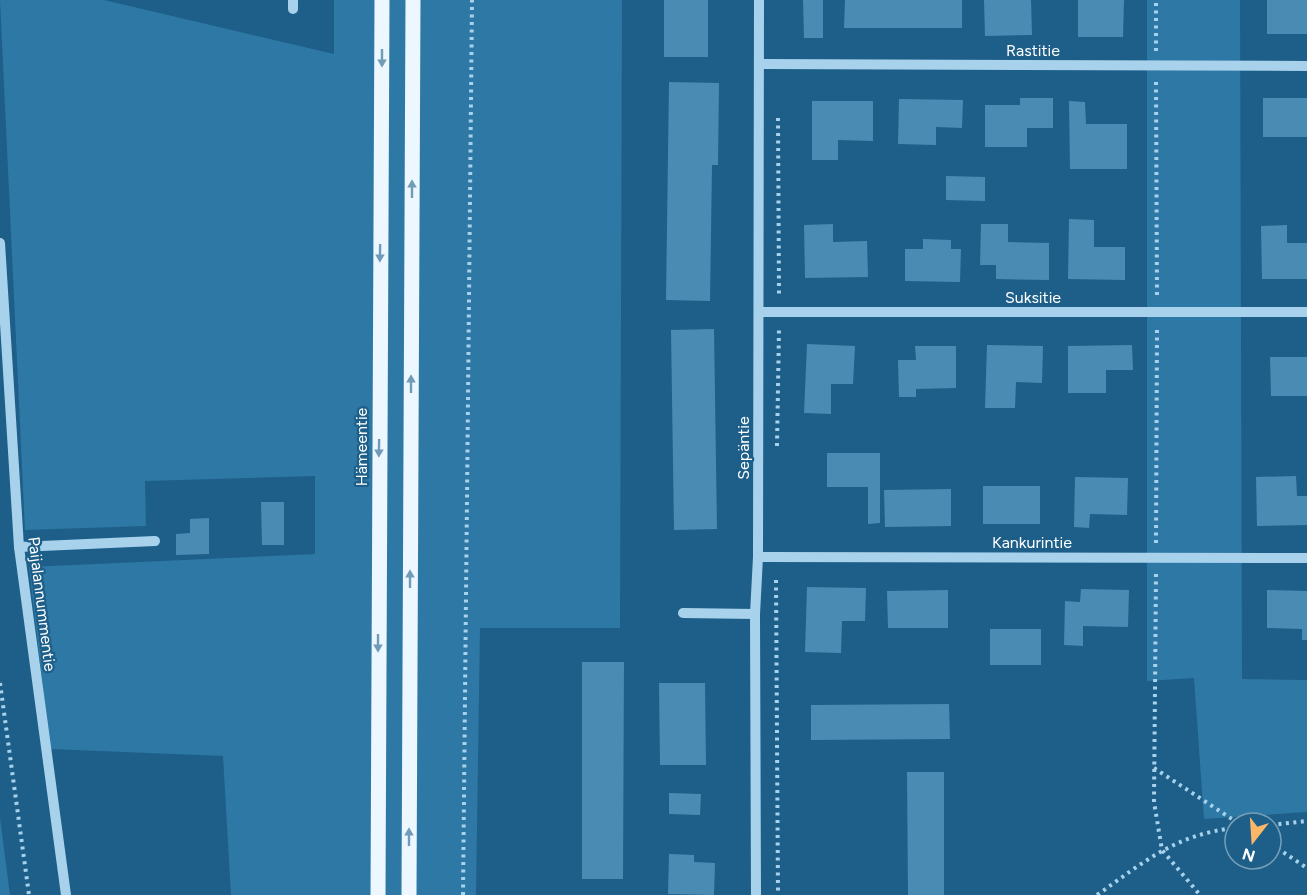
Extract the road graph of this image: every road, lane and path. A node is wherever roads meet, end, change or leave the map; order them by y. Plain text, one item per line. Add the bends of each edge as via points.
1 (382, 0) edge
2 (413, 0) edge
3 (472, 0) edge
4 (759, 0) edge
5 (1156, 0) edge
6 (759, 64) junction
7 (1156, 65) junction
8 (1307, 66) edge
9 (778, 112) dead end
10 (0, 243) edge
11 (759, 312) junction
12 (780, 312) junction
13 (1307, 312) edge
14 (1158, 313) junction
15 (777, 452) dead end
16 (155, 541) dead end
17 (19, 547) junction
18 (758, 557) junction
19 (776, 557) junction
20 (1156, 557) junction
21 (1307, 558) edge
22 (683, 613) dead end
23 (755, 614) junction
24 (0, 683) edge
25 (1154, 768) junction
26 (1223, 813) edge
27 (1307, 821) edge
28 (1283, 824) edge
29 (1223, 829) edge
30 (1162, 850) junction
31 (1283, 852) edge
32 (1307, 868) edge
33 (29, 895) edge
34 (66, 895) edge
35 (378, 895) edge
36 (409, 895) edge
37 (463, 895) edge
38 (756, 895) edge
39 (778, 895) edge
40 (1097, 895) edge
41 (1200, 895) edge

1 -> 35 main road, Hämeentie
36 -> 2 main road
3 - 37 path
4 - 6 street, Sepäntie
5 - 7 path
6 - 7 street, Rastitie
6 - 11 street, Sepäntie
7 - 8 street, Rastitie
7 - 14 path
9 - 12 path
10 - 17 street, Paijalannummentie
11 - 12 street, Suksitie
11 - 18 street, Sepäntie
12 - 14 street, Suksitie
12 - 15 path
13 - 14 street, Suksitie
14 - 20 path
16 - 17 street
17 - 34 street, Paijalannummentie
18 - 19 street, Kankurintie
18 - 23 street, Sepäntie
19 - 20 street, Kankurintie
19 - 39 path
20 - 21 street, Kankurintie
20 - 25 path
22 - 23 street
23 - 38 street, Sepäntie
24 - 33 path
25 - 26 path
25 - 30 path via 1154,802
27 - 28 path
29 - 30 path via 1205,831
30 - 40 path
30 - 41 path
31 - 32 path

